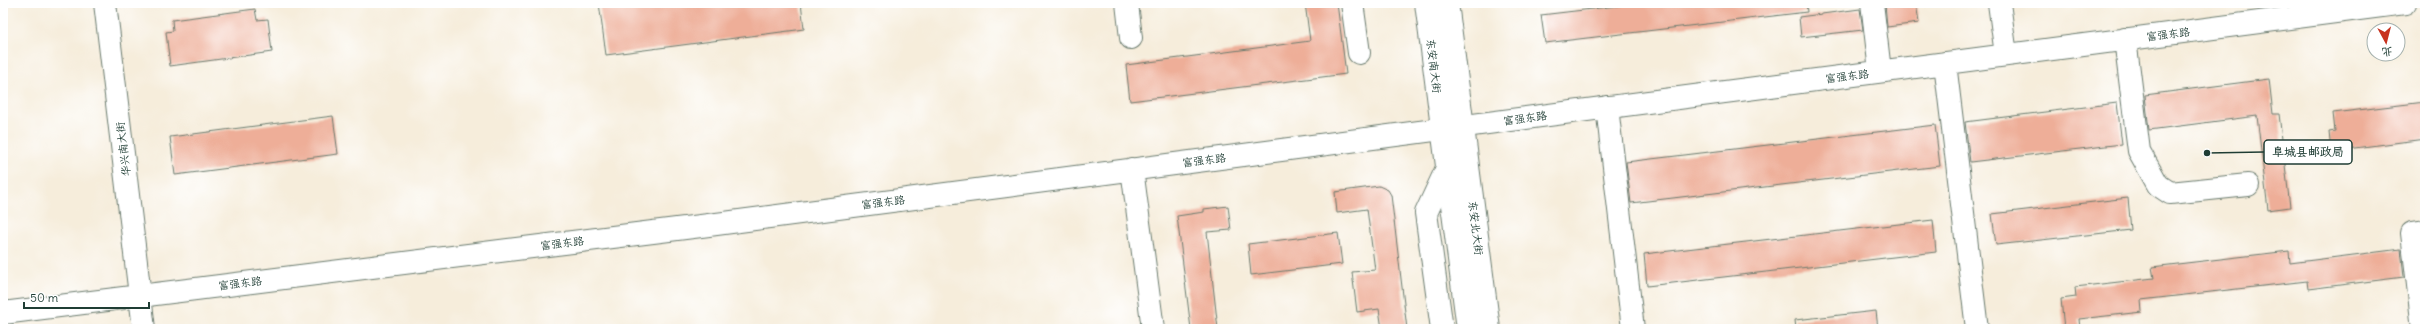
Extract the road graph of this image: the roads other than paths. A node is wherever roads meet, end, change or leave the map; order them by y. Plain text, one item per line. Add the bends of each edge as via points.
1 (105, 3) edge
2 (1127, 3) edge
3 (1352, 3) edge
4 (1426, 3) edge
5 (1447, 3) edge
6 (1872, 3) edge
7 (2000, 3) edge
8 (2405, 3) edge
9 (1131, 38) dead end
10 (2125, 39) junction
11 (1359, 53) dead end
12 (2006, 55) junction
13 (1945, 63) junction
14 (1880, 71) junction
15 (1608, 107) junction
16 (1463, 126) junction
17 (1442, 129) junction
18 (1447, 168) junction
19 (1132, 169) junction
20 (2248, 185) dead end
21 (2425, 231) edge
22 (140, 296) junction
23 (3, 313) edge
24 (144, 329) edge
25 (1153, 329) edge
26 (1442, 329) edge
27 (1468, 329) edge
28 (1490, 329) edge
29 (1633, 329) edge
30 (1977, 329) edge
31 (2423, 329) edge

1 - 22 street, 华兴南大街
2 - 9 street
3 - 11 street
4 - 17 street, 东安南大街
5 - 16 street, 东安南大街
6 - 14 street
7 - 12 street
8 - 10 street, 富强东路
10 - 12 street, 富强东路
10 - 20 street via 2139,151 2158,185 2170,193
12 - 13 street, 富强东路
13 - 14 street, 富强东路
13 - 30 street
14 - 15 street, 富强东路
15 - 16 street, 富强东路
15 - 29 street
16 - 17 street, 富强东路
16 - 28 street, 东安北大街
17 - 18 street, 东安北大街
17 - 19 street, 富强东路
18 - 26 street via 1426,213
18 - 27 street, 东安北大街
19 - 22 street, 富强东路
19 - 25 street
21 - 31 street via 2412,233
22 - 23 street, 富强东路
22 - 24 street, 华兴南大街

